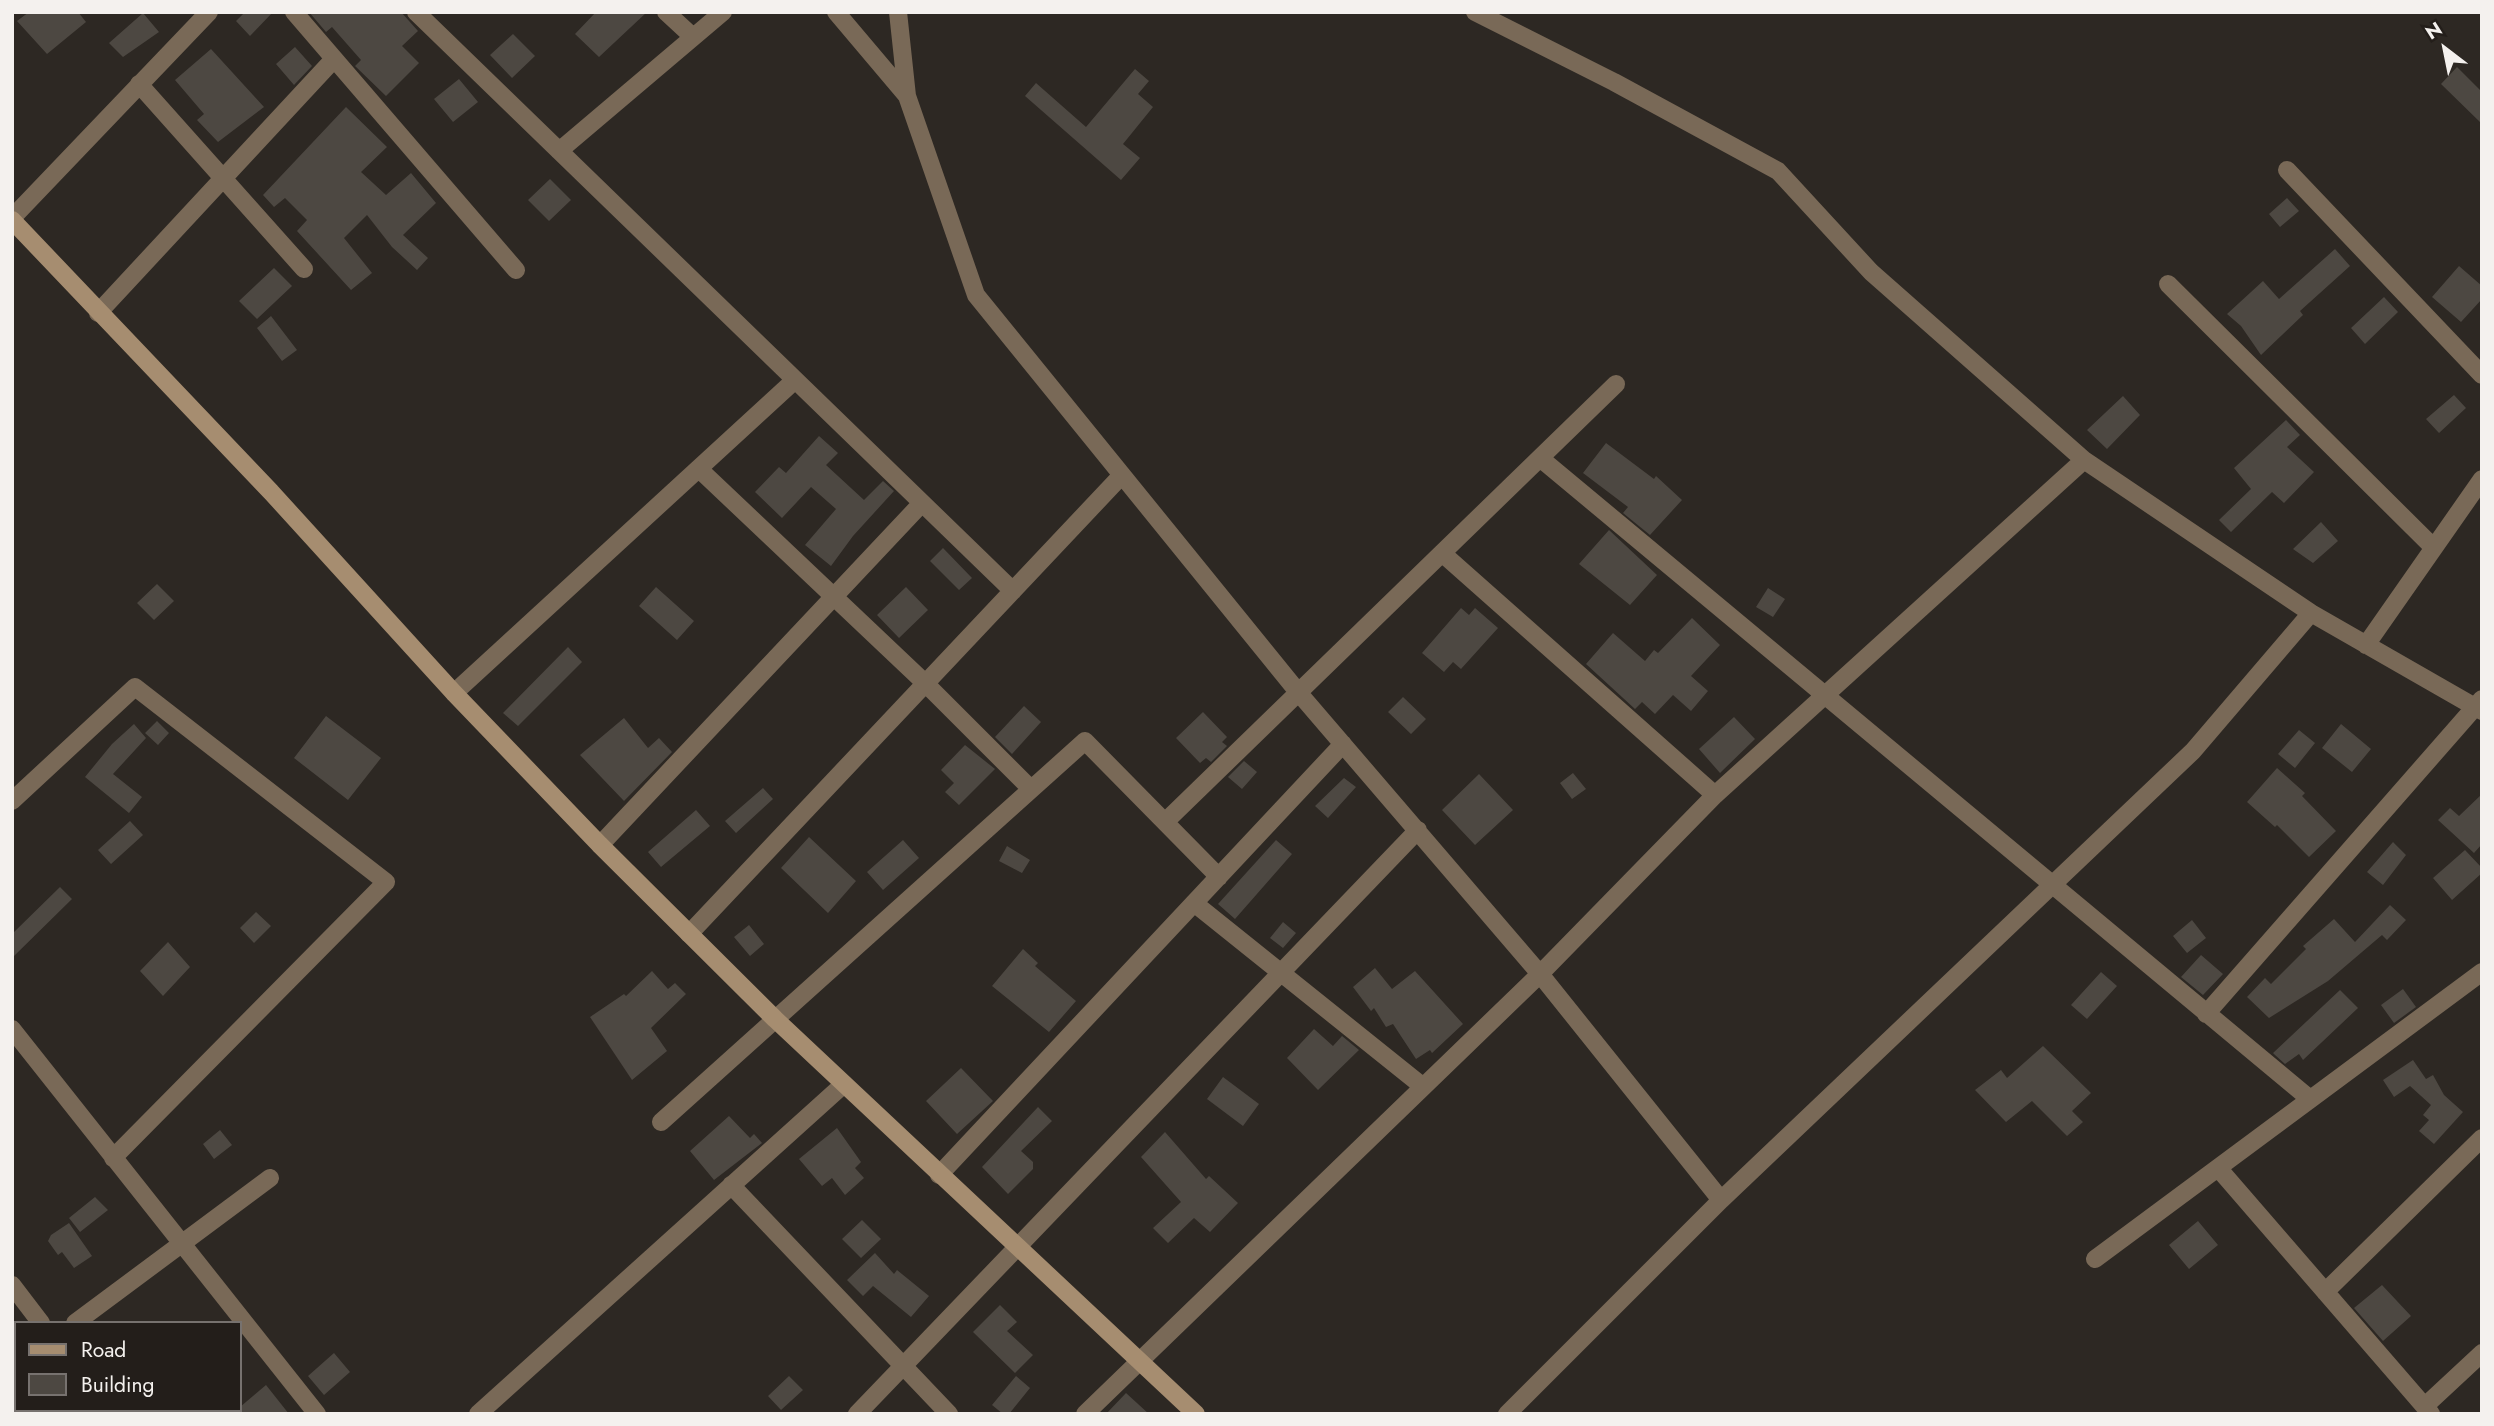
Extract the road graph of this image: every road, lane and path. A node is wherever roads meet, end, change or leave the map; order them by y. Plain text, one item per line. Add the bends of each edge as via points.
1 (209, 12) edge
2 (294, 12) edge
3 (416, 12) edge
4 (666, 12) edge
5 (723, 12) edge
6 (836, 12) edge
7 (898, 12) edge
8 (1475, 12) edge
9 (693, 37) junction
10 (334, 59) junction
11 (139, 84) junction
12 (907, 96) junction
13 (559, 151) junction
14 (2287, 170) dead end
15 (223, 177) junction
16 (12, 219) edge
17 (304, 268) dead end
18 (516, 270) dead end
19 (2168, 284) dead end
20 (98, 313) junction
21 (2482, 374) edge
22 (795, 380) junction
23 (1616, 384) dead end
24 (1540, 458) junction
25 (2084, 460) junction
26 (699, 469) junction
27 (1122, 475) junction
28 (2482, 479) edge
29 (922, 503) junction
30 (2434, 548) junction
31 (1442, 552) junction
32 (1013, 591) junction
33 (833, 596) junction
34 (2311, 613) junction
35 (2366, 645) junction
36 (925, 683) junction
37 (1298, 692) junction
38 (454, 693) junction
39 (1824, 696) junction
40 (2479, 705) edge
41 (1343, 744) junction
42 (1031, 789) junction
43 (1716, 794) junction
44 (12, 801) edge
45 (1165, 822) junction
46 (1418, 830) junction
47 (600, 845) junction
48 (1219, 877) junction
49 (2050, 886) junction
50 (1194, 903) junction
51 (689, 934) junction
52 (1281, 972) junction
53 (2482, 972) edge
54 (1540, 974) junction
55 (2206, 1014) junction
56 (775, 1019) junction
57 (12, 1029) edge
58 (844, 1084) junction
59 (1421, 1086) junction
60 (2310, 1099) junction
61 (661, 1122) dead end
62 (2482, 1138) edge
63 (113, 1158) junction
64 (2219, 1169) junction
65 (939, 1175) junction
66 (270, 1178) dead end
67 (732, 1185) junction
68 (1721, 1200) junction
69 (182, 1244) junction
70 (1017, 1248) junction
71 (2095, 1259) dead end
72 (12, 1285) edge
73 (2325, 1292) junction
74 (39, 1321) edge
75 (78, 1321) edge
76 (2482, 1353) edge
77 (1137, 1362) junction
78 (903, 1366) junction
79 (2428, 1410) edge
80 (481, 1413) edge
81 (317, 1414) edge
82 (858, 1414) edge
83 (949, 1414) edge
84 (1085, 1414) edge
85 (1196, 1414) edge
86 (1507, 1414) edge

1 - 11 street
2 - 10 street
3 - 13 street
4 - 9 street
5 - 9 street
6 - 12 street
7 - 12 street
8 - 25 street via 1778,171 1871,272
9 - 13 street
10 - 15 street
10 - 18 street
11 - 15 street
11 - 16 street
12 - 27 street via 976,295
13 - 22 street
14 - 21 street
15 - 17 street
15 - 20 street
16 - 20 main road
19 - 30 street
20 - 38 main road via 271,492
22 - 26 street
22 - 29 street
23 - 24 street
24 - 31 street
24 - 39 street
25 - 34 street
25 - 39 street
26 - 33 street
26 - 38 street
27 - 32 street
27 - 37 street
28 - 30 street
29 - 32 street
29 - 33 street
30 - 35 street
31 - 37 street
31 - 43 street
32 - 36 street
33 - 36 street
33 - 47 street
34 - 35 street
34 - 49 street via 2193,751
35 - 40 street
36 - 42 street
36 - 51 street
37 - 41 street
37 - 45 street
38 - 47 main road
39 - 43 street
39 - 49 street
40 - 55 street
41 - 46 street
41 - 48 street
42 - 45 street via 1085,741
42 - 56 street
43 - 54 street
44 - 63 street via 135,687 386,882
45 - 48 street
46 - 52 street
46 - 54 street
47 - 51 main road
48 - 50 street
49 - 55 street
49 - 68 street
50 - 52 street
50 - 65 street
51 - 56 main road
52 - 59 street
52 - 70 street
53 - 60 street
54 - 59 street
54 - 68 street
55 - 60 street
56 - 58 main road
56 - 61 street
57 - 63 street
58 - 65 main road
58 - 67 street
59 - 77 street
60 - 64 street
62 - 73 street
63 - 69 street
64 - 71 street
64 - 73 street
65 - 70 main road
66 - 69 street
67 - 78 street
67 - 80 street
68 - 86 street
69 - 75 street
69 - 81 street
70 - 77 main road
70 - 78 street
72 - 74 street
73 - 79 street
76 - 79 street
77 - 84 street
77 - 85 main road
78 - 82 street
78 - 83 street

